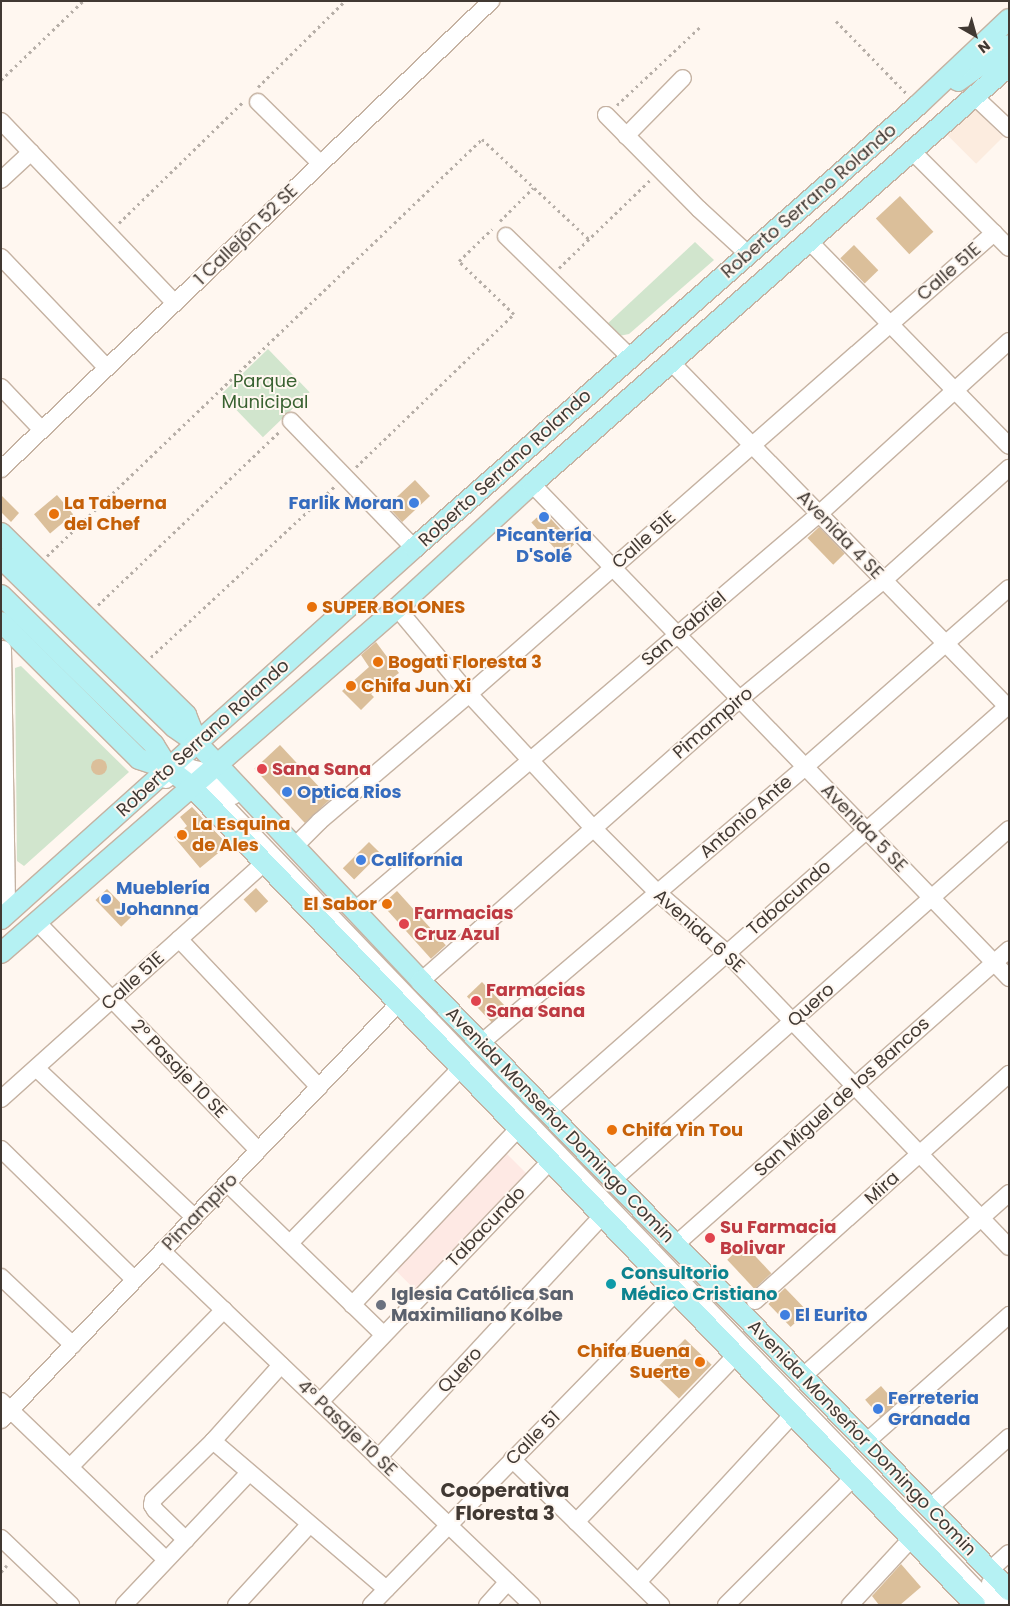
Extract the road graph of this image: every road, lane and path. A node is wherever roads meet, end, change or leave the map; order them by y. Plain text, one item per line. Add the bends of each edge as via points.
1 (83, 1) edge
2 (345, 1) edge
3 (483, 4) edge
4 (1009, 19) edge
5 (836, 21) dead end
6 (701, 26) dead end
7 (1009, 45) edge
8 (1008, 67) edge
9 (683, 78) dead end
10 (1, 80) edge
11 (253, 96) junction
12 (974, 96) junction
13 (918, 105) junction
14 (606, 115) joint
15 (1, 120) edge
16 (1009, 129) edge
17 (626, 136) junction
18 (882, 136) junction
19 (912, 151) junction
20 (31, 152) junction
21 (320, 163) junction
22 (662, 169) junction
23 (1, 180) edge
24 (533, 188) junction
25 (109, 233) junction
26 (994, 233) junction
27 (506, 236) dead end
28 (589, 240) junction
29 (809, 241) junction
30 (1009, 248) edge
31 (748, 254) junction
32 (1, 257) edge
33 (550, 278) junction
34 (175, 303) junction
35 (890, 324) junction
36 (1009, 341) edge
37 (630, 357) junction
38 (671, 362) junction
39 (107, 368) junction
40 (1, 387) edge
41 (955, 391) junction
42 (291, 421) joint
43 (42, 430) junction
44 (752, 445) junction
45 (1009, 446) edge
46 (1009, 468) edge
47 (1, 469) edge
48 (345, 477) junction
49 (532, 484) junction
50 (820, 514) junction
51 (1, 533) edge
52 (414, 548) junction
53 (1, 558) edge
54 (35, 567) junction
55 (612, 568) junction
56 (884, 580) junction
57 (1009, 588) edge
58 (1, 595) edge
59 (397, 608) junction
60 (85, 616) junction
61 (1, 622) edge
62 (677, 634) junction
63 (946, 644) junction
64 (3, 649) dead end
65 (138, 668) junction
66 (469, 694) junction
67 (740, 699) junction
68 (1008, 706) edge
69 (198, 744) junction
70 (531, 760) junction
71 (213, 767) junction
72 (805, 767) junction
73 (171, 771) junction
74 (191, 786) junction
75 (593, 828) junction
76 (1009, 829) edge
77 (866, 830) junction
78 (295, 846) junction
79 (264, 863) junction
80 (658, 893) junction
81 (931, 898) junction
82 (355, 910) junction
83 (3, 919) edge
84 (37, 922) junction
85 (179, 939) junction
86 (1, 942) edge
87 (1009, 949) edge
88 (1, 953) edge
89 (727, 953) junction
90 (993, 962) junction
91 (1009, 978) edge
92 (421, 981) junction
93 (111, 1000) junction
94 (398, 1004) junction
95 (792, 1021) junction
96 (481, 1043) junction
97 (36, 1068) junction
98 (460, 1069) junction
99 (1009, 1074) edge
100 (854, 1086) junction
101 (319, 1087) junction
102 (1, 1098) edge
103 (547, 1112) junction
104 (518, 1128) junction
105 (1, 1149) edge
106 (258, 1150) junction
107 (920, 1154) junction
108 (550, 1161) junction
109 (613, 1180) junction
110 (227, 1183) junction
111 (1009, 1193) edge
112 (602, 1216) junction
113 (194, 1217) junction
114 (981, 1218) junction
115 (290, 1243) junction
116 (675, 1245) junction
117 (1009, 1248) edge
118 (162, 1251) junction
119 (1, 1277) edge
120 (135, 1280) junction
121 (676, 1293) junction
122 (755, 1301) dead end
123 (352, 1305) junction
124 (224, 1310) junction
125 (1009, 1315) edge
126 (383, 1334) junction
127 (73, 1345) junction
128 (736, 1355) junction
129 (281, 1365) junction
130 (802, 1377) junction
131 (320, 1402) junction
132 (4, 1410) edge
133 (793, 1414) junction
134 (1009, 1437) edge
135 (213, 1441) junction
136 (865, 1443) junction
137 (378, 1458) junction
138 (512, 1459) junction
139 (70, 1468) junction
140 (249, 1473) junction
141 (854, 1477) junction
142 (929, 1508) junction
143 (576, 1522) junction
144 (309, 1525) junction
145 (448, 1525) junction
146 (1, 1538) edge
147 (911, 1539) junction
148 (186, 1540) junction
149 (1009, 1553) edge
150 (166, 1560) junction
151 (990, 1570) junction
152 (508, 1582) junction
153 (638, 1582) junction
154 (386, 1589) junction
155 (1009, 1590) edge
156 (1009, 1603) edge
157 (71, 1605) edge
158 (124, 1605) edge
159 (236, 1605) edge
160 (371, 1605) edge
161 (487, 1605) edge
162 (532, 1605) edge
163 (662, 1605) edge
164 (726, 1605) edge
165 (850, 1605) edge
166 (975, 1605) edge
167 (992, 1605) edge

1 - 10 path
2 - 11 path
3 - 21 street, 1 Callejón 52 SE
4 - 13 main road, Roberto Serrano Rolando
5 - 13 path
6 - 14 path
7 - 18 main road
8 - 12 main road, Roberto Serrano Rolando
9 - 17 street
11 - 21 street
11 - 25 path
12 - 16 street
12 - 19 main road, Roberto Serrano Rolando
13 - 18 main road, Roberto Serrano Rolando
14 - 17 street
15 - 20 street
17 - 22 street
18 - 31 main road, Roberto Serrano Rolando
19 - 26 street
19 - 29 main road, Roberto Serrano Rolando
20 - 23 street
20 - 25 street
21 - 34 street, 1 Callejón 52 SE
22 - 28 path
22 - 31 street
24 - 28 path
24 - 48 path via 459,261 514,314
24 - 54 path via 482,138
25 - 34 street
26 - 30 street
26 - 35 street, Calle 51E
27 - 33 street
28 - 33 path
29 - 35 street
29 - 38 main road, Roberto Serrano Rolando
31 - 37 main road, Roberto Serrano Rolando
32 - 39 street
33 - 37 street
34 - 39 street, 1 Callejón 52 SE
35 - 41 street
35 - 44 street, Calle 51E
36 - 41 street, San Gabriel
37 - 52 main road, Roberto Serrano Rolando
38 - 44 street, Avenida 4 SE
38 - 49 main road, Roberto Serrano Rolando
39 - 43 street, 1 Callejón 52 SE
40 - 43 street
41 - 45 street
41 - 50 street, San Gabriel
42 - 48 street
42 - 60 path
43 - 47 street, 1 Callejón 52 SE
44 - 50 street, Avenida 4 SE
44 - 55 street, Calle 51E
46 - 56 street, Pimampiro
48 - 52 street
48 - 65 path
49 - 55 street, Avenida 5 SE
49 - 59 main road, Roberto Serrano Rolando
50 - 56 street, Avenida 4 SE
50 - 62 street, San Gabriel
51 - 54 main road
52 - 69 main road, Roberto Serrano Rolando
53 - 69 main road via 174,727
54 - 60 main road
55 - 62 street, Avenida 5 SE
55 - 66 street, Calle 51E
56 - 63 street, Avenida 4 SE
56 - 67 street, Pimampiro
57 - 63 street, Antonio Ante
58 - 73 main road via 154,745
59 - 66 street, Avenida 6 SE
59 - 71 main road, Roberto Serrano Rolando
60 - 65 main road
61 - 73 main road via 139,759
62 - 67 street, Avenida 5 SE
62 - 70 street, San Gabriel
63 - 68 street, Avenida 4 SE
63 - 72 street, Antonio Ante
64 - 83 street
65 - 69 main road via 186,715
66 - 70 street, Avenida 6 SE
66 - 78 street, Calle 51E
67 - 72 street, Avenida 5 SE
67 - 75 street, Pimampiro
68 - 77 street, Tabacundo
69 - 71 main road, Avenida Monseñor Domingo Comin
69 - 73 main road, Roberto Serrano Rolando
70 - 75 street, Avenida 6 SE
70 - 82 street, San Gabriel
71 - 73 street, Roberto Serrano Rolando
71 - 74 main road, Roberto Serrano Rolando
71 - 78 main road, Avenida Monseñor Domingo Comin
71 - 156 street, Avenida Monseñor Domingo Comin
72 - 77 street, Avenida 5 SE
72 - 80 street, Antonio Ante
73 - 74 main road, Avenida Monseñor Domingo Comin
73 - 83 main road, Roberto Serrano Rolando
74 - 79 main road, Avenida Monseñor Domingo Comin
74 - 84 main road, Roberto Serrano Rolando
74 - 86 street, Roberto Serrano Rolando via 174,792
74 - 167 street, Avenida Monseñor Domingo Comin via 214,794
75 - 80 street, Avenida 6 SE
75 - 92 street, Pimampiro
76 - 81 street, Quero
77 - 81 street, Avenida 5 SE
77 - 89 street, Tabacundo
78 - 82 main road, Avenida Monseñor Domingo Comin
79 - 85 street, Calle 51E
79 - 94 main road, Avenida Monseñor Domingo Comin
80 - 89 street, Avenida 6 SE
80 - 96 street, Antonio Ante
81 - 90 street, Avenida 5 SE
81 - 95 street, Quero
82 - 92 main road, Avenida Monseñor Domingo Comin
84 - 88 main road, Roberto Serrano Rolando
84 - 93 street, 2° Pasaje 10 SE
85 - 93 street, Calle 51E
85 - 101 street
87 - 90 street, San Miguel de los Bancos
89 - 95 street, Avenida 6 SE
89 - 103 street, Tabacundo
90 - 91 street, Avenida 5 SE
90 - 100 street, San Miguel de los Bancos
92 - 96 main road, Avenida Monseñor Domingo Comin
93 - 97 street, Calle 51E
93 - 106 street, 2° Pasaje 10 SE
94 - 98 main road, Avenida Monseñor Domingo Comin
94 - 101 street, Pimampiro
95 - 100 street, Avenida 6 SE
95 - 109 street, Quero
96 - 103 main road, Avenida Monseñor Domingo Comin
97 - 102 street, Calle 51E
97 - 113 street
98 - 104 main road, Avenida Monseñor Domingo Comin
98 - 115 street
99 - 107 street, Mira
100 - 107 street, Avenida 6 SE
100 - 116 street, San Miguel de los Bancos
101 - 106 street, Pimampiro
103 - 109 main road, Avenida Monseñor Domingo Comin
104 - 108 main road, Avenida Monseñor Domingo Comin
104 - 123 street
105 - 120 street
106 - 110 street, Pimampiro
107 - 114 street, Avenida 6 SE
107 - 122 street, Mira
108 - 112 main road, Avenida Monseñor Domingo Comin
108 - 126 street, Tabacundo
109 - 116 main road, Avenida Monseñor Domingo Comin
110 - 113 street, Pimampiro
110 - 115 street
111 - 114 street
112 - 121 main road, Avenida Monseñor Domingo Comin
112 - 137 street, Quero
113 - 118 street, Pimampiro
114 - 117 street, Avenida 6 SE
114 - 130 street
115 - 123 street
116 - 130 main road, Avenida Monseñor Domingo Comin
118 - 120 street, Pimampiro
118 - 124 street, 4° Pasaje 10 SE
119 - 127 street
120 - 127 street, Pimampiro
121 - 128 main road, Avenida Monseñor Domingo Comin
121 - 138 street, Calle 51
123 - 126 street
124 - 129 street, 4° Pasaje 10 SE
124 - 139 street
125 - 136 street
126 - 131 street, Tabacundo
127 - 132 street, Pimampiro
128 - 133 main road, Avenida Monseñor Domingo Comin
128 - 143 street
129 - 131 street, 4° Pasaje 10 SE
129 - 135 street
130 - 136 main road, Avenida Monseñor Domingo Comin
131 - 137 street, 4° Pasaje 10 SE
132 - 139 street
133 - 141 main road, Avenida Monseñor Domingo Comin
133 - 153 street
134 - 142 street
135 - 140 street
135 - 148 street via 152,1505
136 - 142 main road, Avenida Monseñor Domingo Comin
137 - 145 street, 4° Pasaje 10 SE
138 - 143 street
138 - 145 street, Calle 51
139 - 150 street
140 - 144 street
140 - 148 street
141 - 147 main road, Avenida Monseñor Domingo Comin
141 - 164 street
142 - 151 main road, Avenida Monseñor Domingo Comin
143 - 153 street
144 - 154 street
144 - 159 street
145 - 152 street, 4° Pasaje 10 SE
145 - 154 street, Calle 51
146 - 157 street
147 - 165 street
147 - 166 main road, Avenida Monseñor Domingo Comin
148 - 150 street
149 - 151 street
150 - 158 street
151 - 155 main road, Avenida Monseñor Domingo Comin
152 - 161 street
152 - 162 street, 4° Pasaje 10 SE
153 - 163 street
154 - 160 street, Calle 51

